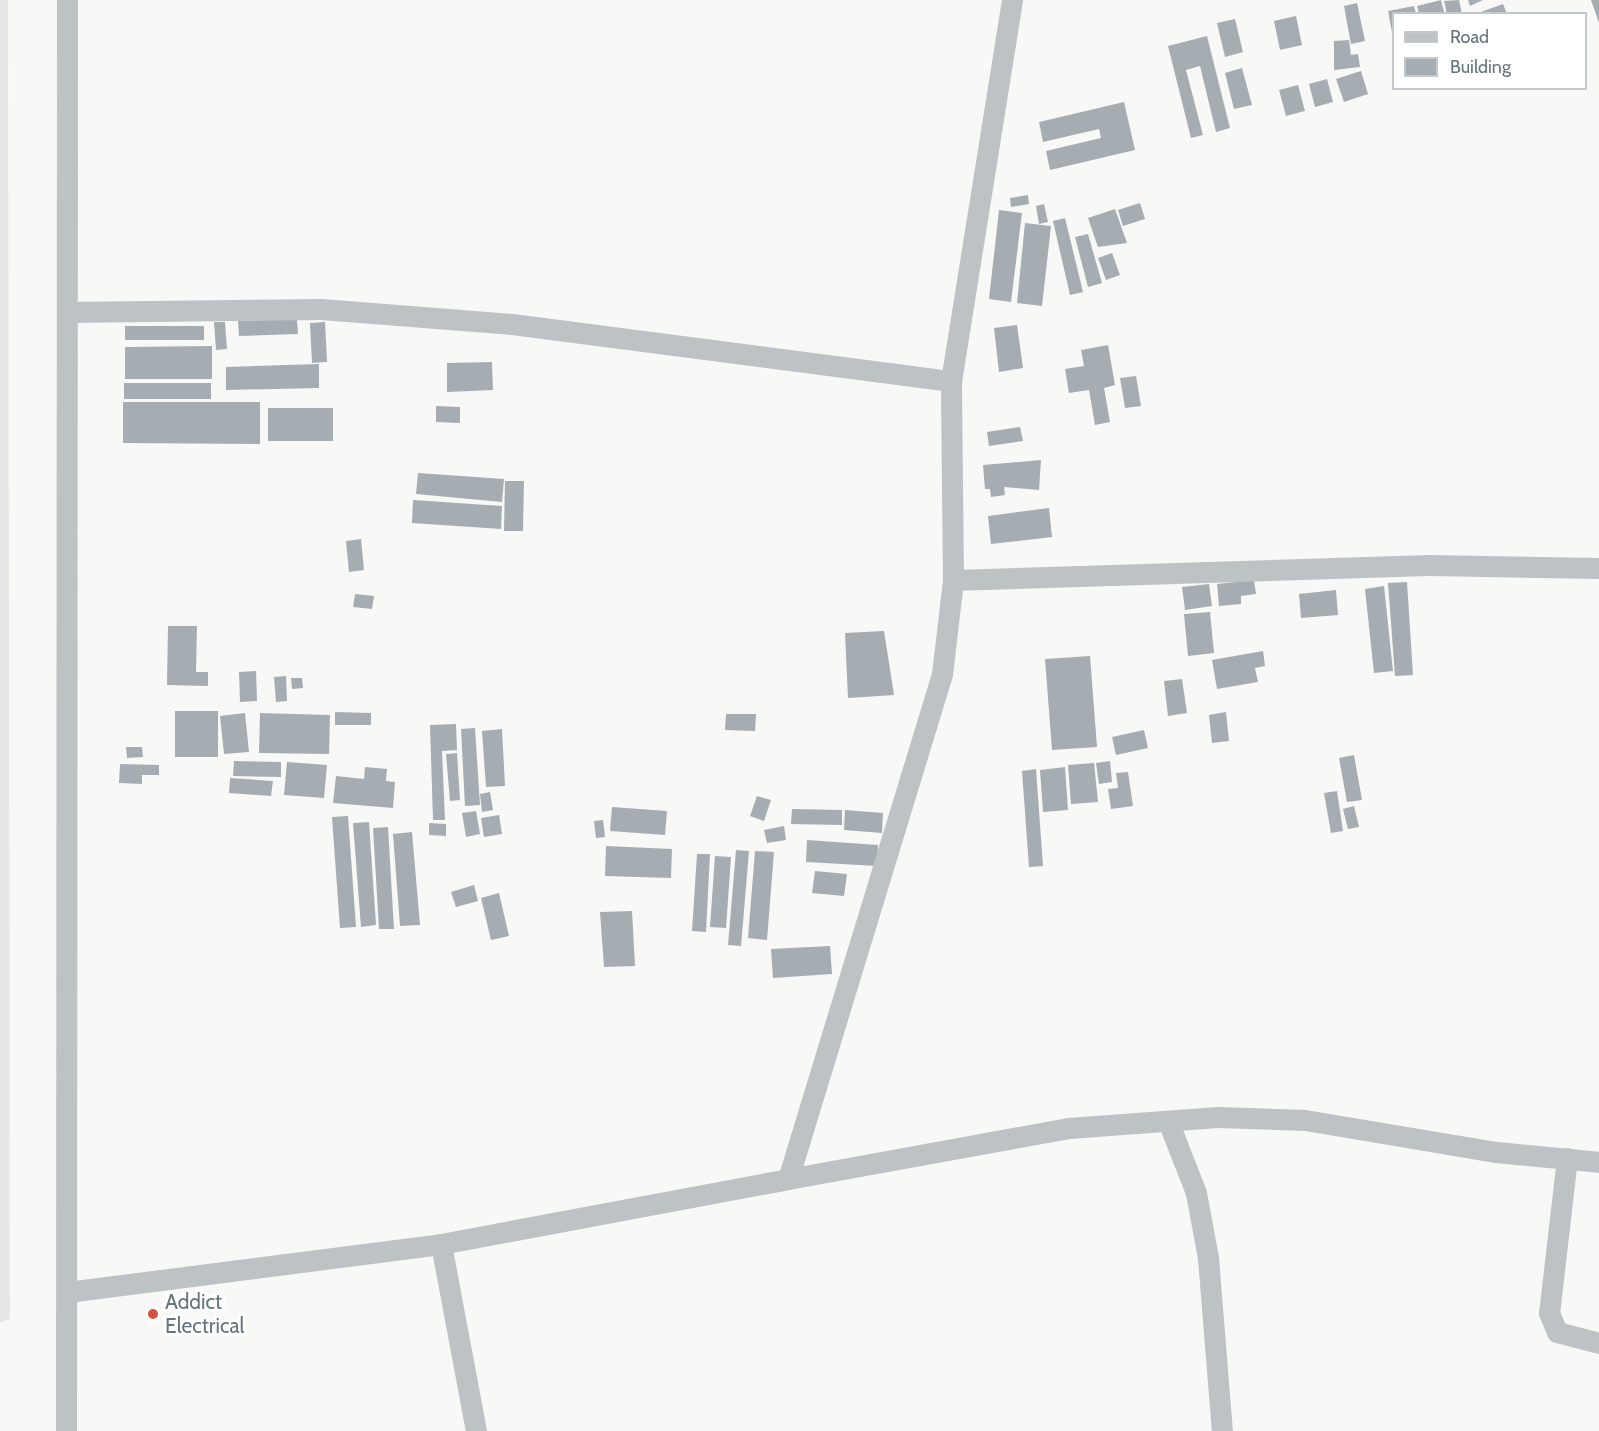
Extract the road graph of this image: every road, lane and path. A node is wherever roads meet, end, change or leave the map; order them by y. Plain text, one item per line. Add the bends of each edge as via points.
1 (67, 0) edge
2 (1012, 0) edge
3 (67, 312) junction
4 (951, 381) junction
5 (1599, 568) edge
6 (953, 580) junction
7 (1168, 1121) junction
8 (1567, 1158) junction
9 (1599, 1162) edge
10 (788, 1179) junction
11 (441, 1244) junction
12 (67, 1292) junction
13 (1599, 1343) edge
14 (66, 1431) edge
15 (476, 1431) edge
16 (1222, 1431) edge

1 - 3 street
2 - 4 street
3 - 4 street via 321,309 512,324
3 - 12 street
4 - 6 street
5 - 6 street via 1429,565
6 - 10 street via 942,674 928,727
7 - 8 street via 1305,1120 1496,1152
7 - 10 street via 1070,1128
7 - 16 street via 1196,1193 1208,1258
8 - 9 street
8 - 13 street via 1549,1313 1557,1332
10 - 11 street
11 - 12 street
11 - 15 street
12 - 14 street

